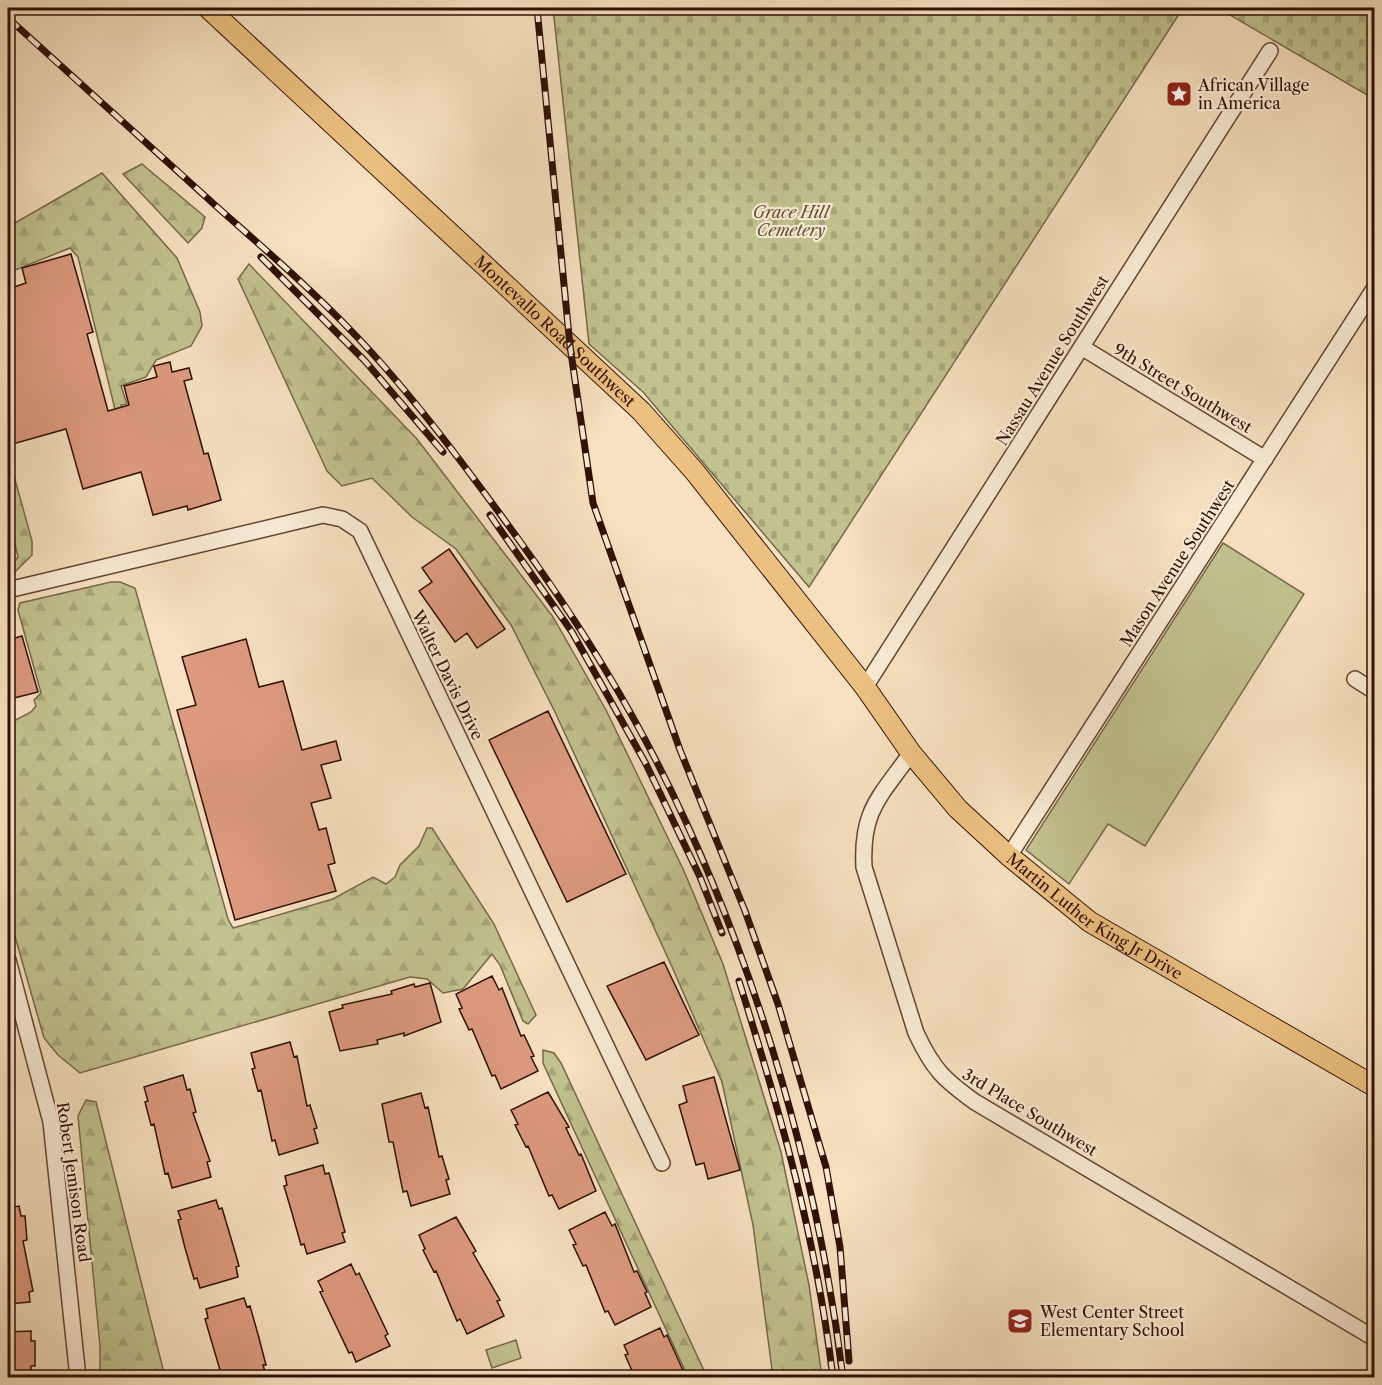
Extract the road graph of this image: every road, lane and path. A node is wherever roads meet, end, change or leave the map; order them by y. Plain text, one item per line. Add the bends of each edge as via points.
1 (208, 8) edge
2 (1270, 51) dead end
3 (1374, 289) edge
4 (1083, 348) junction
5 (1264, 459) junction
6 (8, 590) edge
7 (1355, 679) dead end
8 (865, 687) junction
9 (1374, 691) edge
10 (911, 753) junction
11 (1009, 856) junction
12 (8, 960) edge
13 (1374, 1086) edge
14 (662, 1163) dead end
15 (1374, 1338) edge
16 (78, 1377) edge

1 - 8 main road, Montevallo Road Southwest via 641,411 695,472
2 - 4 street, Nassau Avenue Southwest
3 - 5 street, Mason Avenue Southwest
4 - 5 street, 9th Street Southwest
4 - 8 street, Nassau Avenue Southwest
5 - 11 street, Mason Avenue Southwest
6 - 14 street, Walter Davis Drive via 323,515 342,519 360,531
7 - 9 street
8 - 10 main road, Martin Luther King Jr Drive
10 - 11 main road, Martin Luther King Jr Drive via 958,809
10 - 15 street, 3rd Place Southwest via 868,814 862,841 864,867 916,1033 944,1080
11 - 13 main road, Martin Luther King Jr Drive via 1090,922
12 - 16 street, Robert Jemison Road via 51,1122

